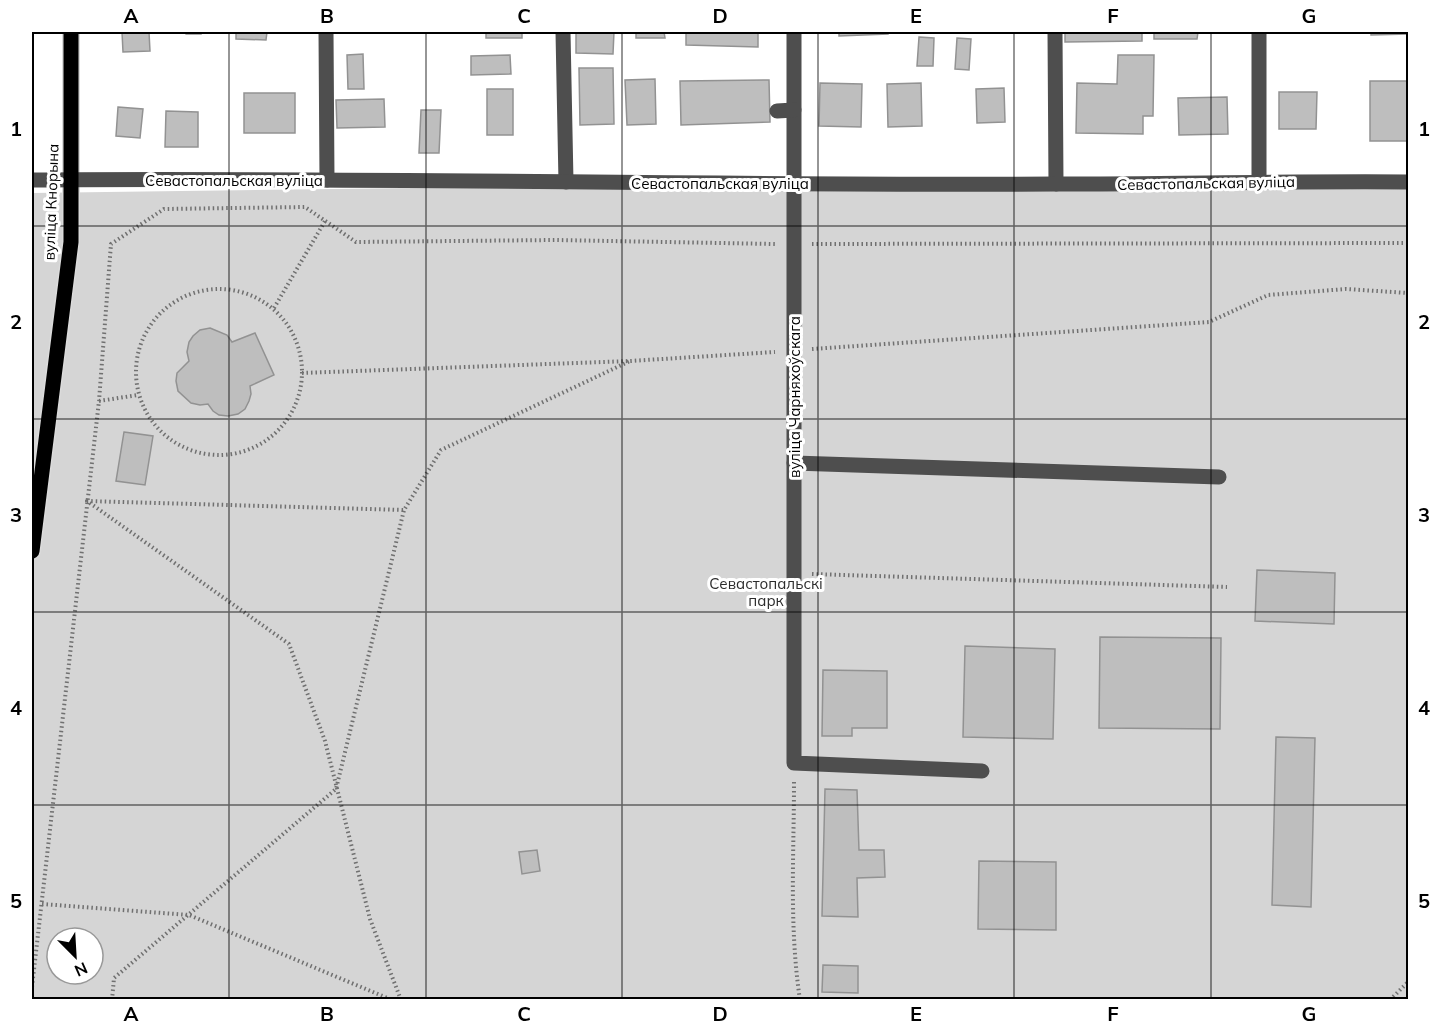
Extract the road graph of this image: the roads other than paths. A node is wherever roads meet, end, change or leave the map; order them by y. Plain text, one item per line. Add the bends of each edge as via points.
1 (71, 32) edge
2 (326, 32) edge
3 (563, 32) edge
4 (794, 32) edge
5 (1055, 32) edge
6 (1259, 32) edge
7 (794, 110) junction
8 (777, 111) dead end
9 (32, 180) edge
10 (327, 180) junction
11 (71, 181) junction
12 (1259, 181) junction
13 (566, 182) junction
14 (1408, 182) edge
15 (795, 183) junction
16 (1056, 184) junction
17 (794, 463) junction
18 (1219, 477) dead end
19 (32, 551) edge
20 (982, 771) dead end

1 - 11 main road, вуліца Кнорына
2 - 10 street
3 - 13 street
4 - 7 street, вуліца Чарняхоўскага
5 - 16 street
6 - 12 street
7 - 8 street
7 - 15 street, вуліца Чарняхоўскага
9 - 11 street, Севастопальская вуліца
10 - 11 street, Севастопальская вуліца
10 - 13 street, Севастопальская вуліца
11 - 19 main road, вуліца Кнорына via 71,242
12 - 14 street, Севастопальская вуліца
12 - 16 street, Севастопальская вуліца
13 - 15 street, Севастопальская вуліца
15 - 16 street, Севастопальская вуліца
15 - 17 street, вуліца Чарняхоўскага
17 - 18 street
17 - 20 street, вуліца Чарняхоўскага via 794,763

